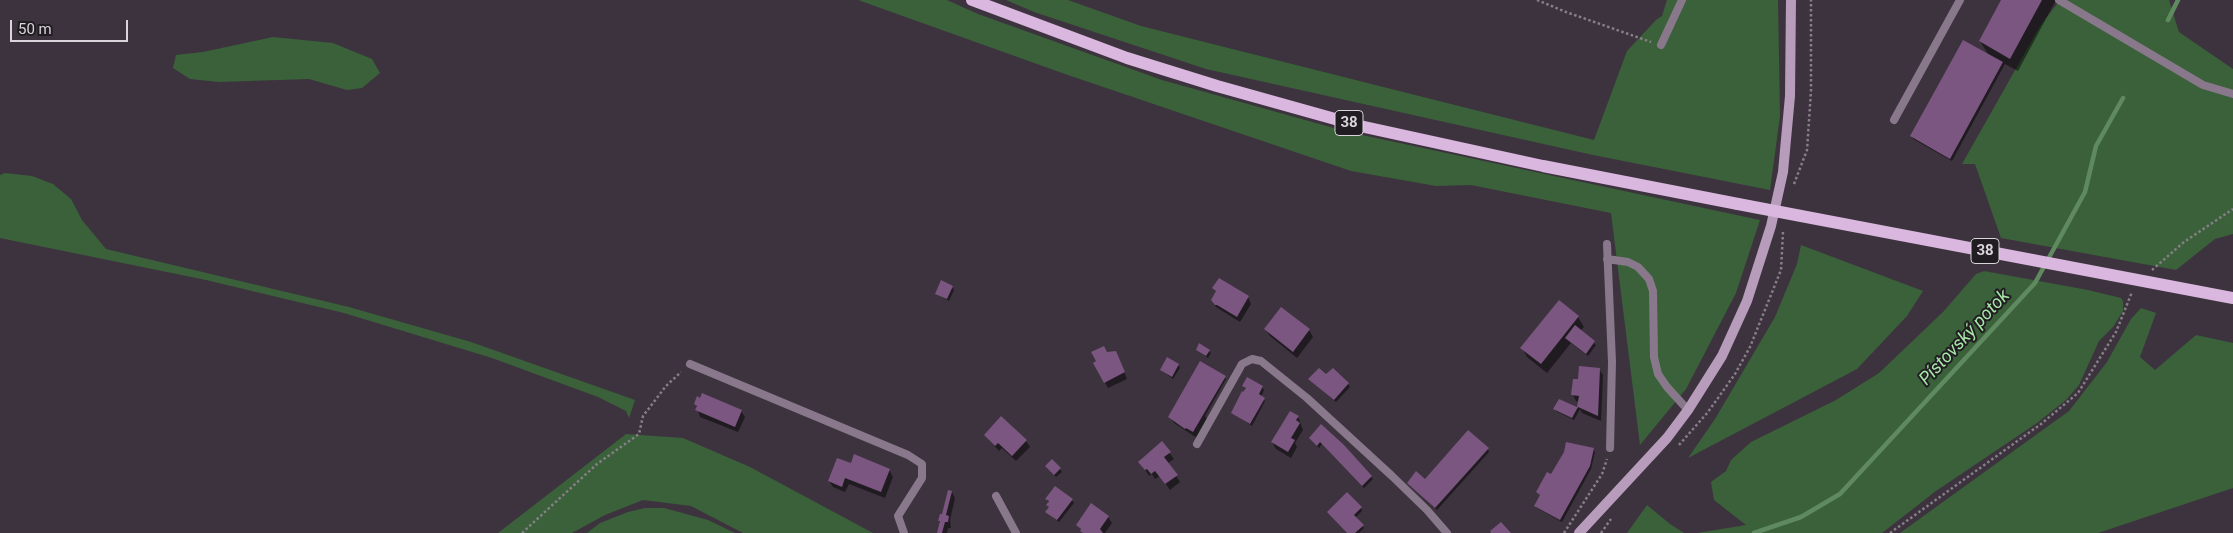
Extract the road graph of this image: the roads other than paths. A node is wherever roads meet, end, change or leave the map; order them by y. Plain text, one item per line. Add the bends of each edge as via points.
1 (972, 0) edge
2 (1682, 0) edge
3 (1791, 0) edge
4 (1960, 0) edge
5 (2059, 0) edge
6 (1661, 46) road end
7 (2233, 94) edge
8 (1894, 120) dead end
9 (1607, 244) dead end
10 (1607, 259) junction
11 (2233, 298) edge
12 (690, 364) road end
13 (1688, 410) junction
14 (1198, 444) dead end
15 (1610, 448) road end
16 (996, 496) dead end
17 (904, 533) edge
18 (1016, 533) edge
19 (1447, 533) edge
20 (1579, 533) edge

1 - 11 main road, 38, bridge via 1127,58 1360,126 1543,166
2 - 6 lane
3 - 13 street via 1790,96 1785,153 1771,226 1747,301 1722,356
4 - 8 lane
5 - 7 lane via 2203,85
9 - 10 lane
10 - 13 lane via 1628,262 1649,279 1653,291 1654,358 1658,374
10 - 15 lane via 1612,362
12 - 17 lane via 908,454 922,464 922,478 898,516
13 - 20 street via 1667,438
14 - 19 lane via 1242,364 1252,359 1261,361 1377,462
16 - 18 lane

